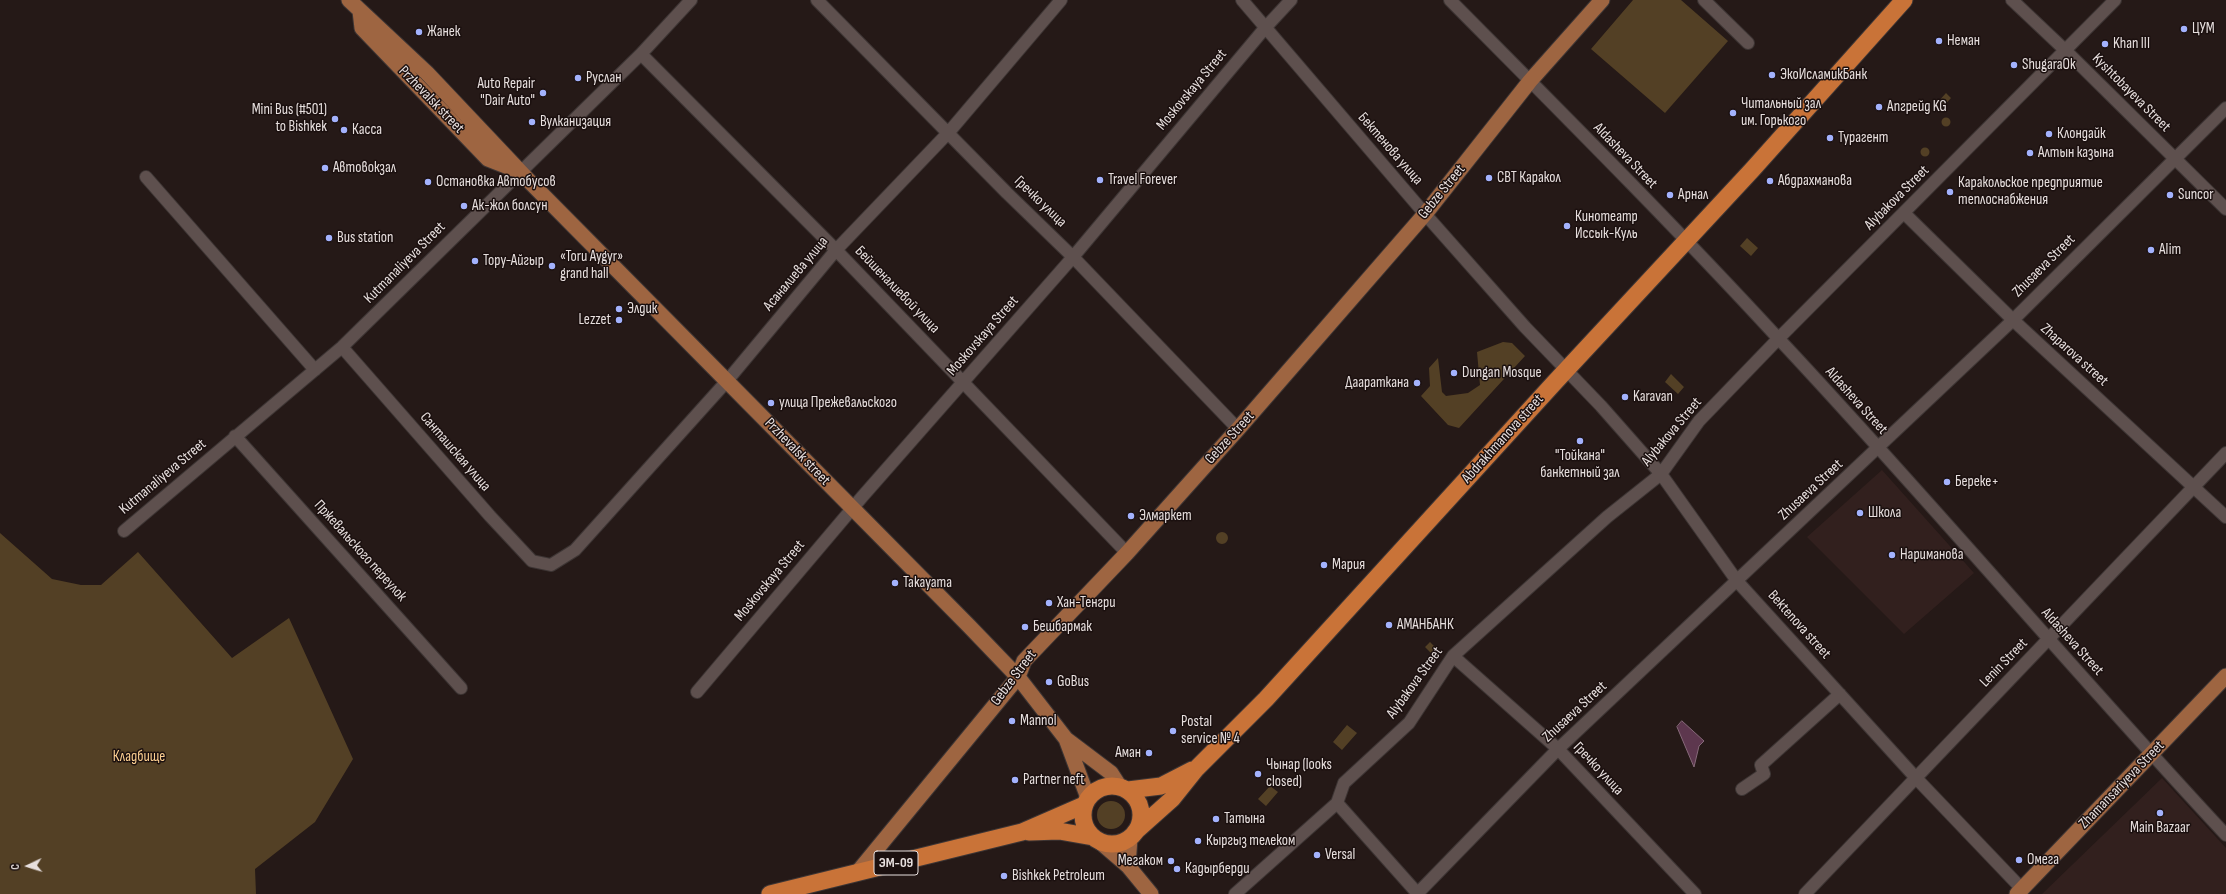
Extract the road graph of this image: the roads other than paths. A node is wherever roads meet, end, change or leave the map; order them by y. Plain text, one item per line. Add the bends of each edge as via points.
1 (349, 0) edge
2 (692, 0) edge
3 (817, 0) edge
4 (1061, 0) edge
5 (1242, 0) edge
6 (1291, 0) edge
7 (1450, 0) edge
8 (1602, 0) edge
9 (1704, 0) edge
10 (1904, 0) edge
11 (2012, 0) edge
12 (2115, 0) edge
13 (1265, 28) junction
14 (1748, 43) dead end
15 (2066, 51) junction
16 (641, 54) junction
17 (1530, 81) junction
18 (2226, 108) edge
19 (949, 132) junction
20 (2174, 159) junction
21 (520, 172) junction
22 (146, 177) dead end
23 (2226, 209) edge
24 (1904, 213) junction
25 (1425, 214) junction
26 (1686, 241) junction
27 (836, 250) junction
28 (1073, 257) junction
29 (2013, 320) junction
30 (1779, 338) junction
31 (342, 348) junction
32 (314, 370) junction
33 (1566, 370) junction
34 (727, 380) junction
35 (964, 382) junction
36 (1238, 429) junction
37 (235, 436) junction
38 (1878, 449) junction
39 (2226, 454) edge
40 (1661, 474) junction
41 (2195, 487) junction
42 (852, 509) junction
43 (2226, 516) edge
44 (124, 531) dead end
45 (1127, 553) junction
46 (551, 565) joint
47 (1737, 581) junction
48 (2048, 640) junction
49 (1454, 656) junction
50 (2226, 676) edge
51 (1018, 677) junction
52 (461, 688) dead end
53 (697, 692) dead end
54 (1840, 694) junction
55 (1066, 739) junction
56 (1558, 749) junction
57 (2151, 755) junction
58 (1196, 769) junction
59 (1916, 778) junction
60 (1124, 788) junction
61 (1742, 789) dead end
62 (1086, 802) junction
63 (1337, 804) junction
64 (1022, 832) junction
65 (1133, 835) junction
66 (2226, 835) edge
67 (1096, 839) junction
68 (1128, 866) junction
69 (857, 872) junction
70 (2020, 891) edge
71 (775, 894) edge
72 (1151, 894) edge
73 (1235, 894) edge
74 (1417, 894) edge
75 (1695, 894) edge
76 (1805, 894) edge

1 - 21 main road, Przhevalsk street via 426,73
2 - 16 street, Kutmanaliyeva Street
3 - 19 street, Гречко улица
4 - 19 street, Асаналиева улица
5 - 13 street, Бектенова улица
6 - 13 street, Moskovskaya Street
7 - 17 street, Aldasheva Street
8 - 17 main road, Gebze Street
9 - 14 street
10 - 26 highway, Abdrakhmanova street / ЭМ-09
11 - 15 street, Kyshtobayeva Street
12 - 15 street, Alybakova Street
13 - 25 street, Бектенова улица
13 - 28 street, Moskovskaya Street
15 - 20 street, Kyshtobayeva Street
15 - 24 street, Alybakova Street
16 - 21 street, Kutmanaliyeva Street
16 - 27 street, Бейшеналиевой улица
17 - 25 main road, Gebze Street
17 - 26 street, Aldasheva Street
18 - 20 street, Zhusaeva Street
19 - 27 street, Асаналиева улица
19 - 28 street, Гречко улица
20 - 23 street, Kyshtobayeva Street
20 - 29 street, Zhusaeva Street
21 - 31 street, Kutmanaliyeva Street
21 - 34 main road, Przhevalsk street
22 - 32 street
24 - 29 street, Zhaparova street
24 - 30 street, Alybakova Street
25 - 33 street, Бектенова улица
25 - 36 main road, Gebze Street
26 - 30 street, Aldasheva Street
26 - 33 highway, Abdrakhmanova street / ЭМ-09
27 - 34 street, Асаналиева улица
27 - 35 street, Бейшеналиевой улица
28 - 35 street, Moskovskaya Street
28 - 36 street, Гречко улица
29 - 38 street, Zhusaeva Street
29 - 41 street, Zhaparova street
30 - 38 street, Aldasheva Street
30 - 40 street, Alybakova Street via 1699,422
31 - 32 street, Kutmanaliyeva Street
31 - 46 street, Санташская улица via 532,561
32 - 37 street, Kutmanaliyeva Street
33 - 40 street, Bektenova street
33 - 58 highway, Abdrakhmanova street / ЭМ-09 via 1266,699
34 - 42 main road, Przhevalsk street
34 - 46 street, Асаналиева улица via 575,550
35 - 42 street, Moskovskaya Street
35 - 45 street, Бейшеналиевой улица
36 - 45 main road, Gebze Street
37 - 44 street, Kutmanaliyeva Street
37 - 52 street, Пржевальского переулок
38 - 47 street, Zhusaeva Street
38 - 48 street, Aldasheva Street
39 - 41 street, Lenin Street
40 - 47 street, Bektenova street
40 - 49 street, Alybakova Street via 1607,517
41 - 43 street, Zhaparova street
41 - 48 street, Lenin Street
42 - 51 main road, Przhevalsk street
42 - 53 street, Moskovskaya Street
45 - 51 main road, Gebze Street via 1024,661
47 - 54 street, Bektenova street
47 - 56 street, Zhusaeva Street
48 - 57 street, Aldasheva Street
48 - 59 street, Lenin Street
49 - 56 street, Гречко улица
49 - 63 street, Alybakova Street via 1409,723 1344,783
50 - 57 main road, Zhamansariyeva Street
51 - 55 main road, Przhevalsk street
51 - 69 main road, Gebze Street
54 - 59 street, Bektenova street
54 - 61 street via 1761,765 1764,774
55 - 60 main road, Przhevalsk street via 1111,773
55 - 62 main road, Przhevalsk street
56 - 74 street, Zhusaeva Street
56 - 75 street, Гречко улица
57 - 66 street, Aldasheva Street
57 - 70 main road, Zhamansariyeva Street
58 - 60 highway, ЭМ-09 via 1160,786
58 - 65 highway, ЭМ-09 via 1172,799
59 - 70 street, Bektenova street
59 - 76 street, Lenin Street
60 - 62 highway, ЭМ-09 via 1102,787
60 - 65 highway via 1134,796 1141,811 1141,819
62 - 64 highway, ЭМ-09
62 - 67 highway via 1084,823
63 - 73 street
63 - 74 street
64 - 67 highway, ЭМ-09 via 1059,831
64 - 69 highway, ЭМ-09
65 - 67 highway, ЭМ-09 via 1116,844
65 - 68 main road
67 - 68 main road
68 - 72 main road
69 - 71 highway, ЭМ-09

